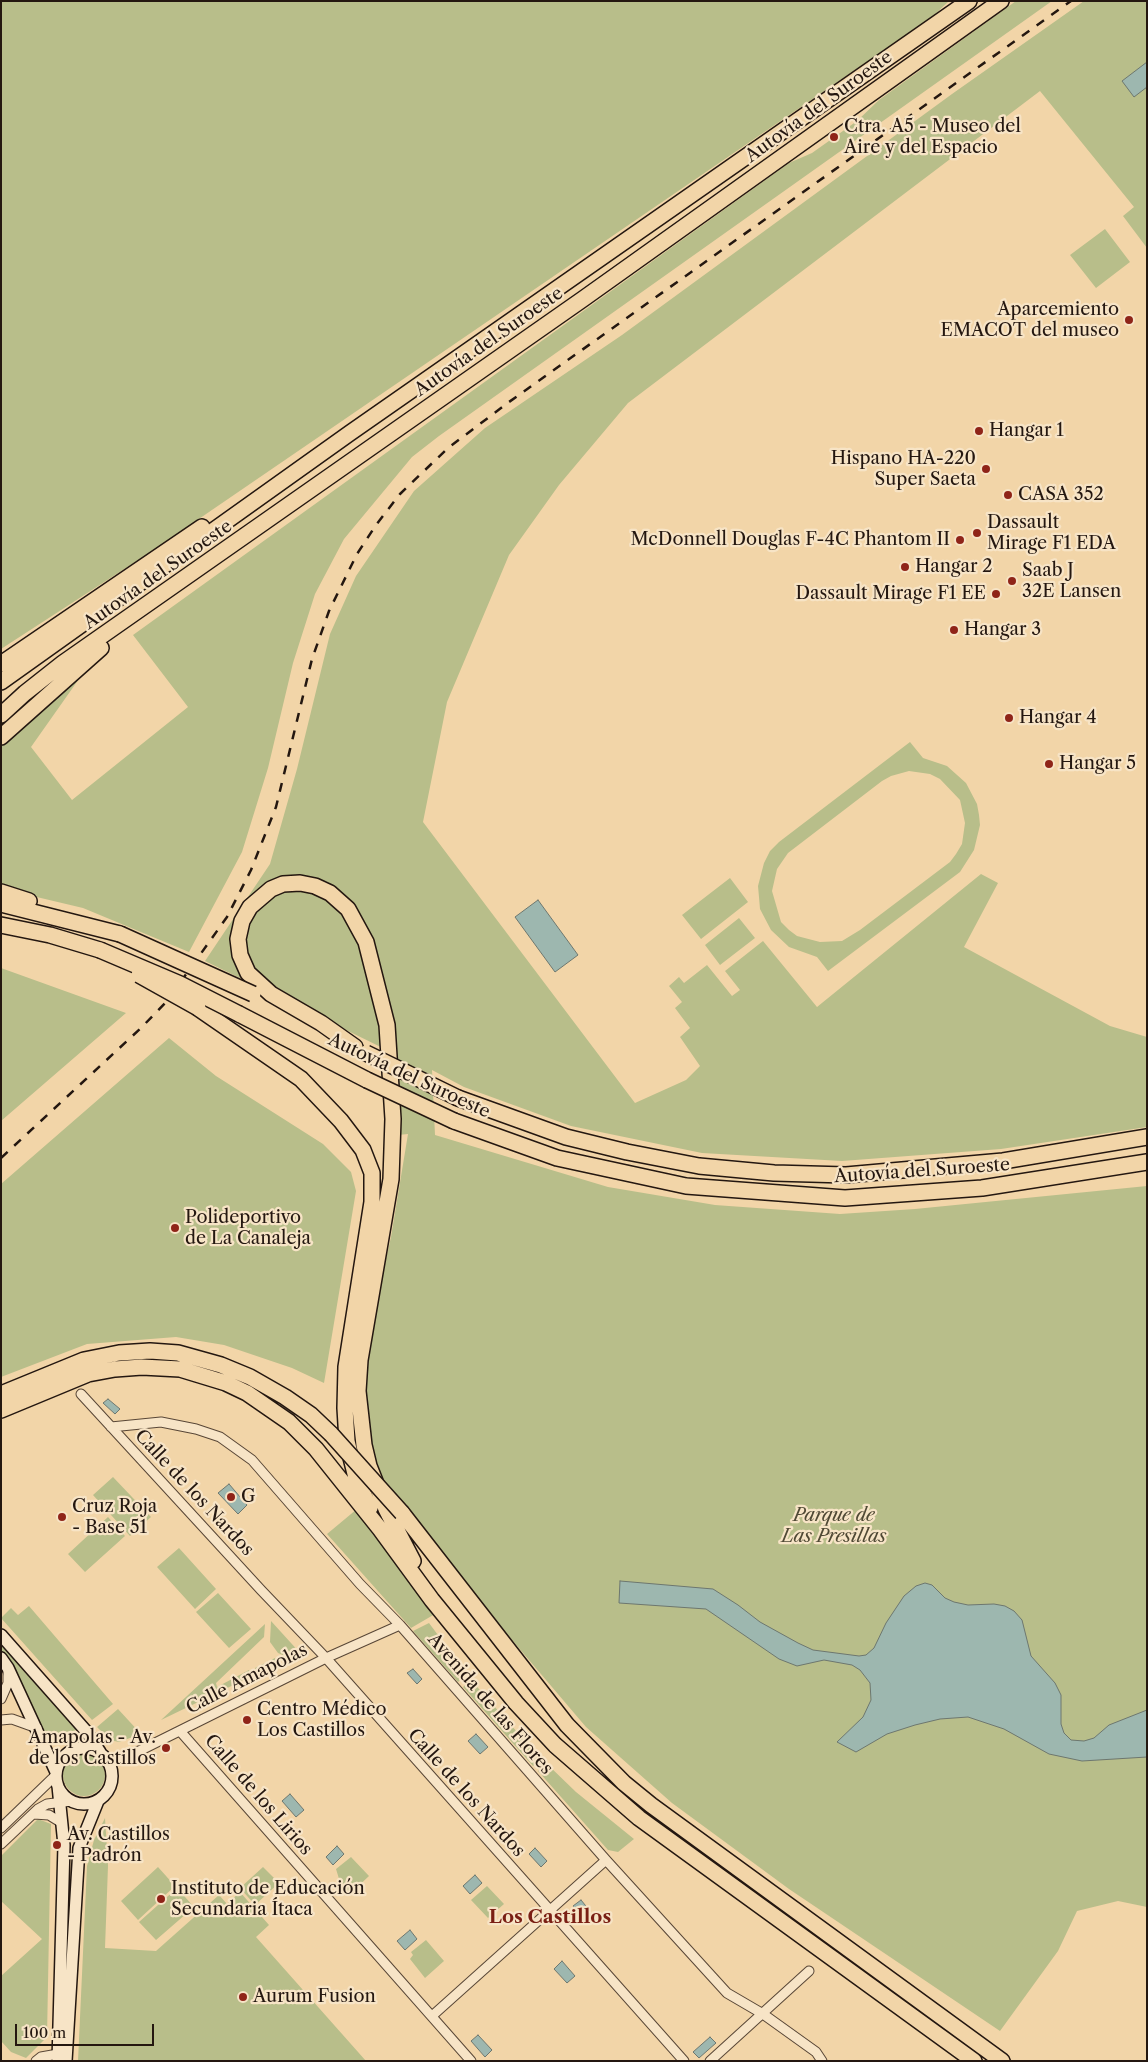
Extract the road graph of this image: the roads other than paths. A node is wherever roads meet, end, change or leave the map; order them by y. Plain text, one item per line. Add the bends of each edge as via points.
1 (953, 1) edge
2 (969, 1) edge
3 (1001, 1) edge
4 (948, 16) junction
5 (361, 425) junction
6 (149, 605) junction
7 (1, 664) edge
8 (1, 682) edge
9 (1, 715) edge
10 (1, 737) edge
11 (1, 892) edge
12 (1, 904) edge
13 (1, 925) edge
14 (114, 931) junction
15 (100, 950) junction
16 (361, 1050) junction
17 (1147, 1138) edge
18 (1147, 1162) edge
19 (1, 1394) edge
20 (81, 1394) dead end
21 (1, 1410) edge
22 (111, 1427) junction
23 (380, 1530) junction
24 (400, 1625) junction
25 (1, 1635) edge
26 (1, 1658) edge
27 (326, 1658) junction
28 (482, 1660) junction
29 (8, 1668) junction
30 (1, 1699) edge
31 (1, 1720) edge
32 (36, 1728) junction
33 (180, 1731) junction
34 (100, 1752) junction
35 (110, 1763) junction
36 (57, 1778) junction
37 (72, 1800) junction
38 (59, 1802) junction
39 (98, 1802) junction
40 (34, 1814) junction
41 (62, 1823) junction
42 (1, 1828) edge
43 (1, 1844) edge
44 (606, 1860) junction
45 (549, 1911) junction
46 (809, 1971) dead end
47 (763, 2014) junction
48 (432, 2016) junction
49 (62, 2057) edge
50 (36, 2061) edge
51 (471, 2061) edge
52 (684, 2061) edge
53 (710, 2061) edge
54 (822, 2061) edge
55 (974, 2061) edge
56 (1002, 2061) edge

1 - 4 street
2 - 4 highway, Autovía del Suroeste
3 - 6 highway, Autovía del Suroeste
4 - 5 highway, Autovía del Suroeste
5 - 7 highway via 325,444
5 - 8 highway, Autovía del Suroeste
6 - 9 highway, Autovía del Suroeste via 25,692
6 - 10 highway
11 - 14 highway via 89,918
12 - 14 highway, Autovía del Suroeste
13 - 15 highway, Autovía del Suroeste
14 - 16 highway, Autovía del Suroeste, bridge via 253,994
15 - 18 highway, Autovía del Suroeste, bridge via 180,984 454,1121 557,1158 686,1186 844,1198 982,1188
15 - 23 highway, bridge via 128,970 198,1008 301,1080 341,1121 363,1150 372,1173 372,1202 346,1367 345,1408 347,1441 356,1478
16 - 17 highway, Autovía del Suroeste, bridge via 458,1098 566,1136 699,1166 846,1175 1003,1161
16 - 28 highway via 271,994 248,973 240,955 238,939 242,921 254,902 271,889 300,883 330,893 348,909 366,942 386,1025 393,1119 390,1179 360,1360 358,1391 364,1444 386,1509 406,1550
19 - 56 highway, bridge via 84,1360 150,1351 221,1365 292,1401 331,1434 402,1513 568,1725 624,1783
20 - 22 street, Calle de los Nardos
21 - 23 highway via 88,1374 115,1369 180,1369 209,1377 247,1393 289,1422 316,1449
22 - 24 street, Avenida de las Flores via 161,1422 220,1437 252,1460
22 - 27 street, Calle de los Nardos
23 - 28 highway
24 - 27 street, Calle Amapolas
24 - 44 street, Avenida de las Flores
25 - 34 street via 86,1731
26 - 29 street
27 - 33 street, Calle Amapolas
27 - 45 street, Calle de los Nardos
28 - 55 highway via 516,1704 555,1745 639,1818
29 - 30 street via 8,1683
29 - 32 street
31 - 32 street via 12,1719
32 - 36 street
33 - 35 street, Calle Amapolas
33 - 48 street, Calle de los Lirios
34 - 35 street
34 - 36 street via 90,1748 74,1750 61,1760
35 - 39 street via 111,1785
36 - 37 street
36 - 38 street
36 - 42 street
37 - 38 street
37 - 39 street via 85,1804
38 - 40 street via 38,1808
38 - 41 street
39 - 49 street via 78,1848
40 - 41 street via 49,1815
40 - 43 street
41 - 49 street
44 - 45 street
44 - 47 street, Avenida de las Flores via 727,1993
45 - 48 street
45 - 52 street, Calle de los Nardos
46 - 47 street
47 - 53 street
47 - 54 street, Avenida de las Flores via 816,2052
48 - 51 street, Calle de los Lirios
49 - 50 street via 41,2057

